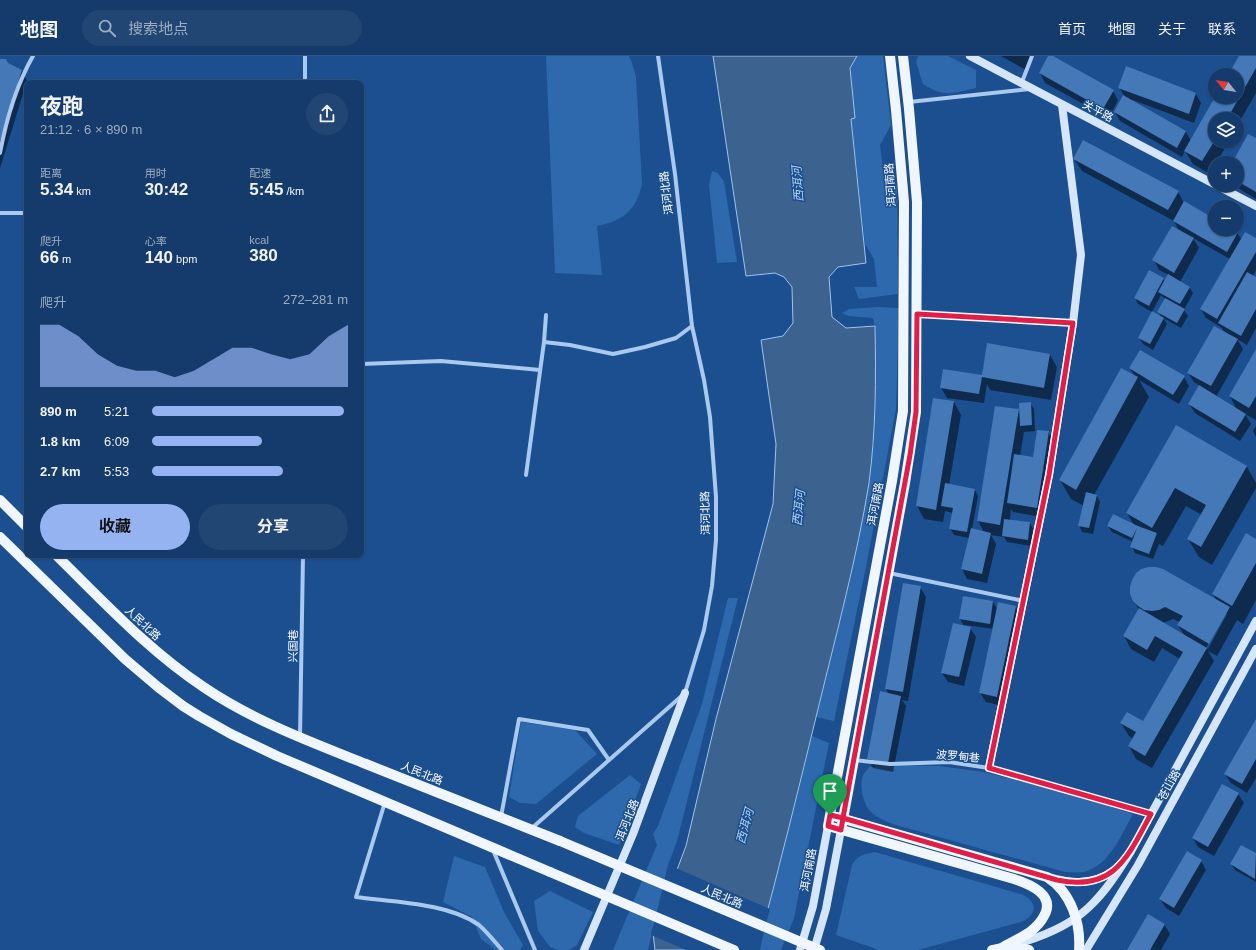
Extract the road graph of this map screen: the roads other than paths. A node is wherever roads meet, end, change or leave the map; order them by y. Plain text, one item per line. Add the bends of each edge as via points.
1 (33, 56) edge
2 (305, 56) edge
3 (658, 56) edge
4 (890, 56) edge
5 (903, 56) edge
6 (970, 56) edge
7 (1032, 56) edge
8 (305, 80) edge
9 (1022, 82) junction
10 (1033, 88) junction
11 (909, 102) junction
12 (1062, 105) junction
13 (0, 153) edge
14 (1256, 206) edge
15 (0, 212) edge
16 (24, 213) edge
17 (917, 314) junction
18 (546, 315) dead end
19 (1073, 323) junction
20 (692, 326) junction
21 (544, 342) junction
22 (364, 364) edge
23 (540, 370) junction
24 (526, 475) dead end
25 (0, 500) edge
26 (24, 524) edge
27 (0, 537) edge
28 (59, 558) edge
29 (303, 558) edge
30 (888, 573) junction
31 (1024, 601) junction
32 (1256, 621) edge
33 (1256, 649) edge
34 (685, 693) junction
35 (300, 737) junction
36 (609, 760) junction
37 (854, 760) junction
38 (989, 768) junction
39 (385, 802) junction
40 (1151, 814) junction
41 (830, 815) junction
42 (501, 818) junction
43 (843, 818) junction
44 (828, 826) junction
45 (530, 829) junction
46 (841, 830) junction
47 (492, 848) junction
48 (1130, 853) junction
49 (1048, 877) junction
50 (1076, 918) junction
51 (1003, 947) junction
52 (502, 950) edge
53 (535, 950) edge
54 (584, 950) edge
55 (734, 950) edge
56 (800, 950) edge
57 (814, 950) edge
58 (820, 950) edge
59 (992, 950) edge
60 (1029, 950) edge
61 (1079, 950) edge
62 (1086, 950) edge

1 - 13 street via 23,73
2 - 8 street
3 - 20 street, 洱河北路 via 675,174
4 - 41 main road, 洱河南路 via 904,202 903,411
5 - 11 main road
6 - 9 street, 关平路
7 - 9 street
9 - 10 street, 关平路
10 - 11 street
10 - 12 street, 关平路
11 - 17 main road via 917,202
12 - 14 street, 关平路
12 - 19 street via 1081,256
15 - 16 street
17 - 19 street
17 - 30 main road via 916,412
18 - 21 street
19 - 31 street via 1049,475
20 - 21 street via 676,338 614,354
20 - 34 street, 洱河北路 via 710,417 716,497 716,540 712,586 704,630
21 - 23 street
22 - 23 street via 441,361
23 - 24 street
25 - 26 main road
27 - 39 main road via 119,654 183,706 253,745
28 - 35 main road, 人民北路 via 132,629 179,670 233,705
29 - 35 street, 兴国巷
30 - 31 street
30 - 37 main road
31 - 38 street
32 - 40 street, 苍山路
33 - 62 street, 苍山路 via 1138,865
34 - 36 street
34 - 54 street, 洱河北路 via 633,834
35 - 42 main road, 人民北路
36 - 42 street via 588,730 519,718
36 - 45 street
37 - 38 street, 波罗甸巷 via 890,764 948,762
37 - 43 main road
38 - 40 street, 波罗甸巷
39 - 47 main road
39 - 52 street via 356,897 432,907 458,914 479,926
40 - 48 street, 苍山路
41 - 43 main road
41 - 44 main road, 洱河南路
42 - 45 main road, 人民北路
43 - 46 main road
43 - 49 main road
44 - 46 main road
44 - 56 street, 洱河南路 via 813,906
45 - 58 main road, 人民北路, bridge
46 - 51 main road via 1014,879 1037,889 1046,901 1044,917 1030,932
46 - 57 street via 826,909
47 - 53 street
47 - 55 main road, bridge
48 - 49 street via 1118,867 1096,879 1072,882
48 - 50 street via 1102,893
49 - 50 main road via 1066,896
50 - 51 street via 1045,935
50 - 61 main road
51 - 59 main road
51 - 60 main road

